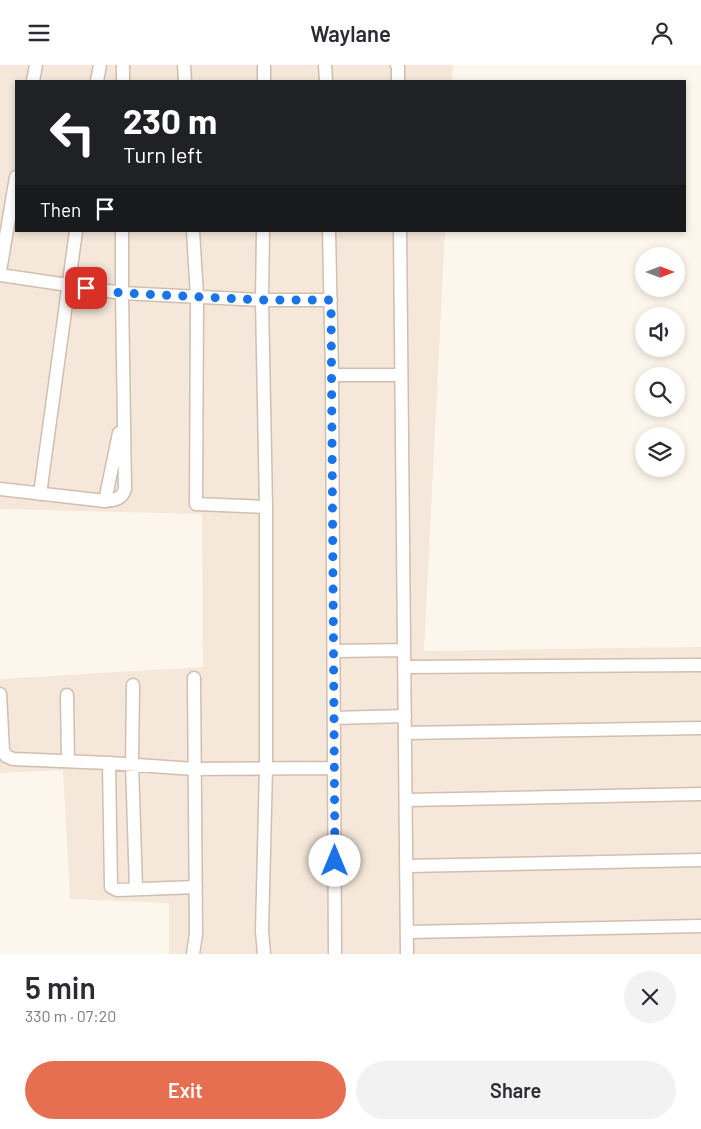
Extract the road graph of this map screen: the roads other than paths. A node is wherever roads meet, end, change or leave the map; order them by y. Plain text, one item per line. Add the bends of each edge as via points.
1 (36, 65) edge
2 (100, 65) edge
3 (123, 65) edge
4 (184, 65) edge
5 (264, 65) edge
6 (326, 65) edge
7 (397, 65) edge
8 (33, 80) edge
9 (97, 80) edge
10 (123, 80) edge
11 (185, 80) edge
12 (264, 80) edge
13 (326, 80) edge
14 (398, 80) edge
15 (15, 183) edge
16 (76, 232) edge
17 (122, 232) edge
18 (193, 232) edge
19 (263, 232) edge
20 (329, 232) edge
21 (400, 232) edge
22 (0, 271) edge
23 (0, 275) edge
24 (68, 285) junction
25 (122, 293) junction
26 (197, 296) junction
27 (262, 300) junction
28 (331, 300) junction
29 (332, 375) junction
30 (401, 375) junction
31 (0, 489) edge
32 (40, 494) junction
33 (266, 507) junction
34 (404, 649) junction
35 (334, 651) junction
36 (701, 665) edge
37 (404, 667) junction
38 (194, 678) dead end
39 (133, 685) dead end
40 (0, 694) edge
41 (67, 695) dead end
42 (405, 716) junction
43 (334, 718) junction
44 (701, 728) edge
45 (405, 733) junction
46 (68, 761) junction
47 (110, 763) junction
48 (132, 764) junction
49 (266, 768) junction
50 (334, 768) junction
51 (194, 769) junction
52 (701, 794) edge
53 (406, 800) junction
54 (701, 860) edge
55 (406, 866) junction
56 (196, 887) junction
57 (136, 889) junction
58 (701, 926) edge
59 (407, 932) junction
60 (193, 954) edge
61 (264, 954) edge
62 (336, 954) edge
63 (407, 954) edge

1 - 8 street
2 - 9 street
3 - 10 street
4 - 11 street
5 - 12 street
6 - 13 street
7 - 14 street
15 - 22 street
16 - 24 street
17 - 25 street
18 - 26 street
19 - 27 street
20 - 28 street
21 - 30 street
23 - 24 street
24 - 25 street
24 - 32 street
25 - 26 street
25 - 32 street via 124,494 115,500 105,501
26 - 27 street
26 - 33 street via 196,504
27 - 28 street
27 - 33 street
28 - 29 street
29 - 30 street
29 - 35 street
30 - 34 street
31 - 32 street
33 - 49 street
34 - 35 street
34 - 37 street
35 - 43 street
36 - 37 street
37 - 42 street
38 - 51 street
39 - 48 street
40 - 46 street via 6,756
41 - 46 street
42 - 43 street
42 - 45 street
43 - 50 street
44 - 45 street
45 - 53 street
46 - 47 street
47 - 48 street
47 - 57 street via 111,887 117,890
48 - 51 street
48 - 57 street
49 - 50 street
49 - 51 street
49 - 61 street
50 - 62 street
51 - 56 street
52 - 53 street
53 - 55 street
54 - 55 street
55 - 59 street
56 - 57 street
56 - 60 street
58 - 59 street
59 - 63 street

